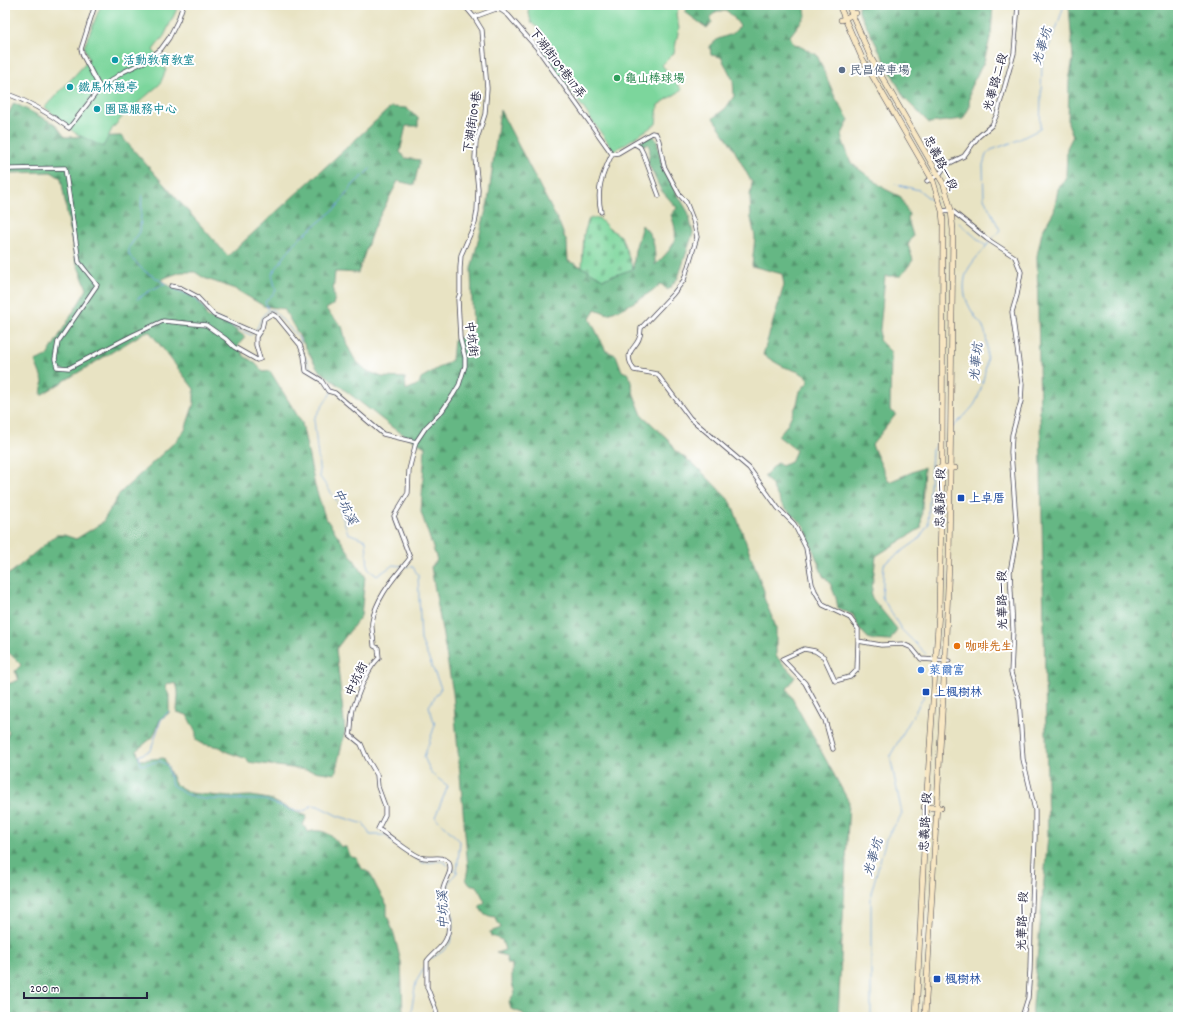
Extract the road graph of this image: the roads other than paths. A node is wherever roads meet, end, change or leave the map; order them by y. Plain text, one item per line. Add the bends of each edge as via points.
1 (95, 5) edge
2 (183, 5) edge
3 (464, 5) edge
4 (840, 5) edge
5 (848, 5) edge
6 (1018, 5) edge
7 (854, 14) junction
8 (474, 16) junction
9 (842, 19) junction
10 (100, 88) junction
11 (5, 93) edge
12 (635, 144) junction
13 (612, 154) junction
14 (5, 172) edge
15 (939, 175) junction
16 (930, 180) junction
17 (659, 196) dead end
18 (951, 210) junction
19 (942, 211) junction
20 (601, 212) dead end
21 (171, 286) dead end
22 (460, 293) joint
23 (255, 332) junction
24 (416, 442) junction
25 (939, 468) junction
26 (953, 468) junction
27 (858, 641) junction
28 (935, 661) junction
29 (947, 661) junction
30 (833, 749) dead end
31 (925, 807) junction
32 (938, 808) junction
33 (917, 966) junction
34 (930, 966) junction
35 (436, 1017) edge
36 (916, 1017) edge
37 (925, 1017) edge
38 (1022, 1017) edge

1 - 10 street via 81,49
2 - 10 street via 178,20 161,49 146,61 123,72
3 - 8 street, 下湖街109巷
4 - 9 main road, 忠義路一段
5 - 7 main road, 忠義路一段
6 - 15 street, 光華路二段 via 1014,53 992,125 978,137 964,156 946,166
7 - 9 main road
7 - 15 main road, 忠義路一段 via 874,63
8 - 13 street, 下湖街109巷117弄 via 496,9 508,15 541,55
8 - 22 street, 下湖街109巷 via 482,30 487,88 485,114 476,142 477,211 475,223 461,255
9 - 16 main road, 忠義路一段
10 - 11 street via 69,128 40,109
12 - 13 street
12 - 17 street via 643,153
12 - 27 street via 652,133 656,134 664,166 686,202 697,237 684,280 641,328 641,337 628,354 631,366 638,372 657,374 690,418 752,472 778,508 794,524 806,548 812,584 823,605 850,618 858,629
13 - 20 street via 601,181 598,198
14 - 23 street via 11,168 65,168 79,262 97,285 58,342 55,359 57,367 69,368 163,321 206,326 234,347 258,360 260,359
15 - 16 street, 光華路二段
15 - 18 main road, 忠義路一段 via 948,195
16 - 19 main road, 忠義路一段
18 - 19 street
18 - 26 main road, 忠義路一段 via 954,230 951,451
18 - 38 street, 光華路一段 via 987,239 1015,257 1022,272 1012,312 1022,384 1011,452 1017,534 1010,572 1013,630 1011,673 1019,699 1023,759 1035,810 1030,970 1028,998
19 - 25 main road, 忠義路一段 via 942,452
21 - 23 street via 196,296 214,315
22 - 24 street, 中坑街 via 460,338 465,366 459,385 442,411
23 - 24 street via 262,328 264,318 270,314 277,317 300,345 306,371 322,380 328,391 335,393 383,434
24 - 35 street, 中坑街 via 409,470 408,493 394,516 410,558 387,586 376,608 372,623 374,646 378,648 379,658 373,663 353,710 350,735 360,744 377,775 378,787 385,806 385,815 378,829 418,856 425,859 442,858 449,862 451,867 444,888 448,933 428,963 427,987 436,1010
25 - 26 main road
25 - 28 main road, 忠義路一段 via 939,603
26 - 29 main road, 忠義路一段
27 - 28 street via 881,645 903,644 912,648 922,660
27 - 30 street via 857,670 845,680 835,681 824,657 815,651 804,649 782,659 805,683 825,720
28 - 29 street
28 - 31 main road, 忠義路一段
29 - 32 main road, 忠義路一段
31 - 32 main road
31 - 33 main road, 忠義路一段
32 - 34 main road, 忠義路一段
33 - 34 main road
33 - 36 main road, 忠義路一段
34 - 37 main road, 忠義路一段

